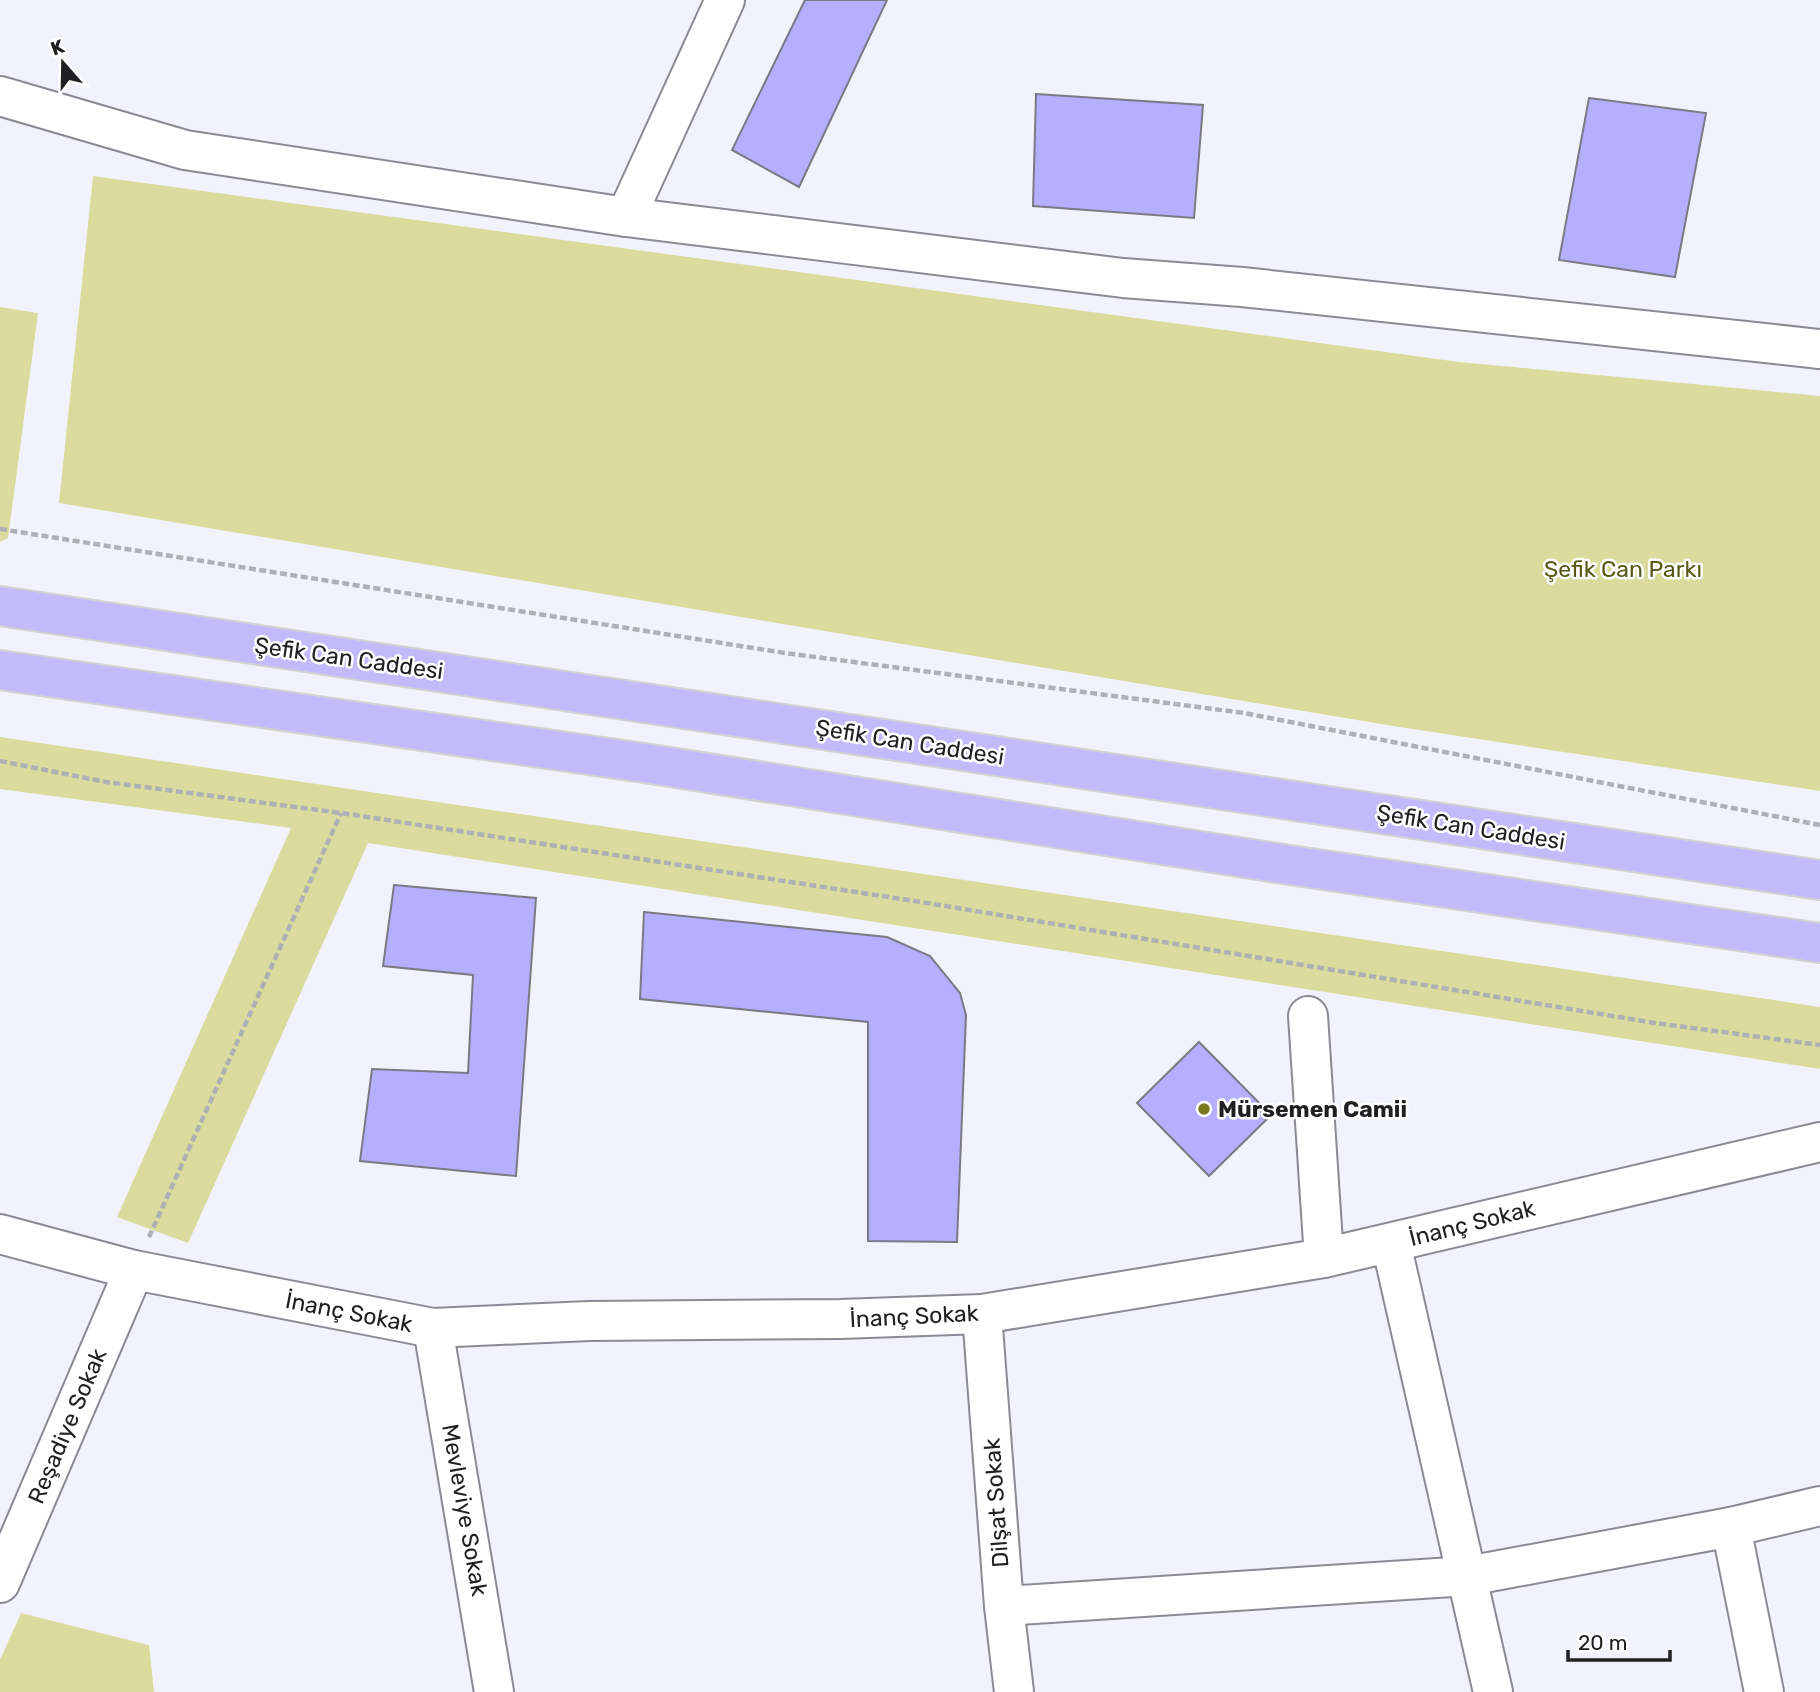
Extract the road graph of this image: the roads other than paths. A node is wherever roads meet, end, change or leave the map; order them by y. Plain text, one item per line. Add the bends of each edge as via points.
1 (725, 0) edge
2 (0, 96) edge
3 (626, 217) junction
4 (1820, 349) edge
5 (0, 606) edge
6 (0, 670) edge
7 (1820, 880) edge
8 (1820, 943) edge
9 (1308, 1016) dead end
10 (1820, 1142) edge
11 (0, 1234) edge
12 (1391, 1243) junction
13 (1324, 1258) junction
14 (134, 1270) junction
15 (982, 1314) junction
16 (433, 1328) junction
17 (1820, 1506) edge
18 (1731, 1527) junction
19 (1468, 1576) junction
20 (0, 1583) edge
21 (1004, 1606) junction
22 (494, 1692) edge
23 (1014, 1692) edge
24 (1493, 1692) edge
25 (1764, 1692) edge

1 - 3 street
2 - 3 street via 185,150
3 - 4 street via 1123,278
5 - 7 main road, Şefik Can Caddesi
6 - 8 main road via 651,764
9 - 13 street
10 - 12 street, İnanç Sokak
11 - 14 street, İnanç Sokak
12 - 13 street, İnanç Sokak
12 - 19 street
13 - 15 street, İnanç Sokak
14 - 16 street, İnanç Sokak
14 - 20 street, Reşadiye Sokak
15 - 16 street, İnanç Sokak
15 - 21 street, Dilşat Sokak
16 - 22 street, Mevleviye Sokak
17 - 18 street
18 - 19 street
18 - 25 street
19 - 21 street
19 - 24 street
21 - 23 street, Dilşat Sokak

